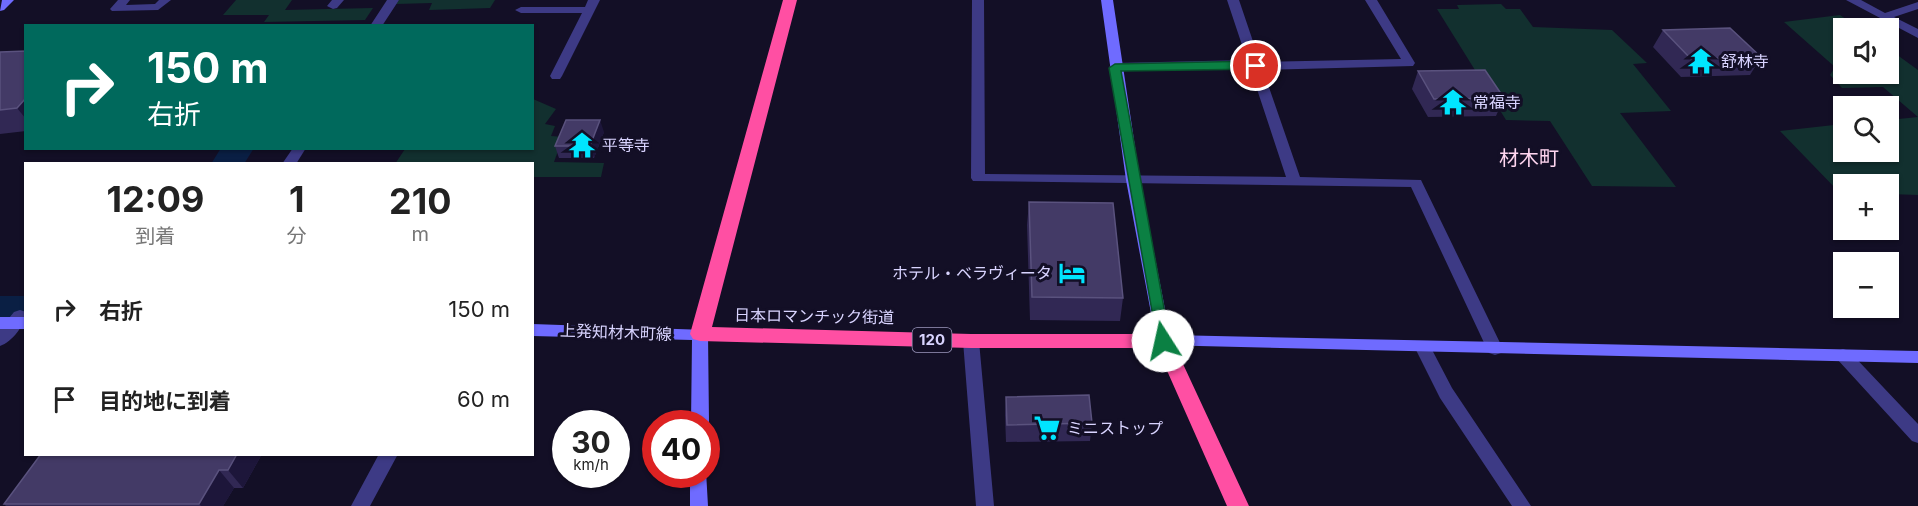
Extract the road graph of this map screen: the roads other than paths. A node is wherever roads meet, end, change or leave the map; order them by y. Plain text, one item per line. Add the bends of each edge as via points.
1 (8, 0) edge
2 (124, 0) edge
3 (165, 0) edge
4 (393, 0) edge
5 (790, 0) edge
6 (978, 0) edge
7 (1107, 0) edge
8 (1233, 0) edge
9 (1371, 0) edge
10 (1852, 0) edge
11 (591, 5) edge
12 (1918, 5) edge
13 (0, 8) edge
14 (521, 10) dead end
15 (1884, 17) junction
16 (377, 24) edge
17 (1918, 34) edge
18 (1256, 65) junction
19 (1115, 68) junction
20 (556, 76) dead end
21 (1133, 180) junction
22 (1294, 180) junction
23 (15, 321) edge
24 (534, 330) edge
25 (700, 334) junction
26 (0, 340) edge
27 (972, 341) junction
28 (1163, 341) junction
29 (1423, 348) junction
30 (1495, 349) junction
31 (1843, 355) junction
32 (1918, 357) edge
33 (700, 410) edge
34 (1918, 436) edge
35 (388, 456) edge
36 (699, 488) edge
37 (360, 506) edge
38 (699, 506) edge
39 (985, 506) edge
40 (1238, 506) edge
41 (1522, 506) edge

1 - 13 street
2 - 3 street via 116,9 158,7
4 - 16 street
5 - 25 highway
6 - 21 street via 978,178
7 - 19 street
8 - 18 street
9 - 18 street via 1409,63
10 - 15 street
11 - 14 street
11 - 20 street
12 - 15 street
15 - 17 street
18 - 19 street
18 - 22 street
19 - 21 street
21 - 22 street
21 - 28 street
22 - 30 street via 1416,183
23 - 26 street
24 - 25 street, 上発知材木町線
25 - 27 highway, 日本ロマンチック街道 / 120
25 - 33 street
27 - 28 highway, 日本ロマンチック街道 / 120
27 - 39 street
28 - 29 street
28 - 40 highway
29 - 30 street
29 - 41 street via 1446,393
30 - 31 street
31 - 32 street
31 - 34 street
35 - 37 street
36 - 38 street

